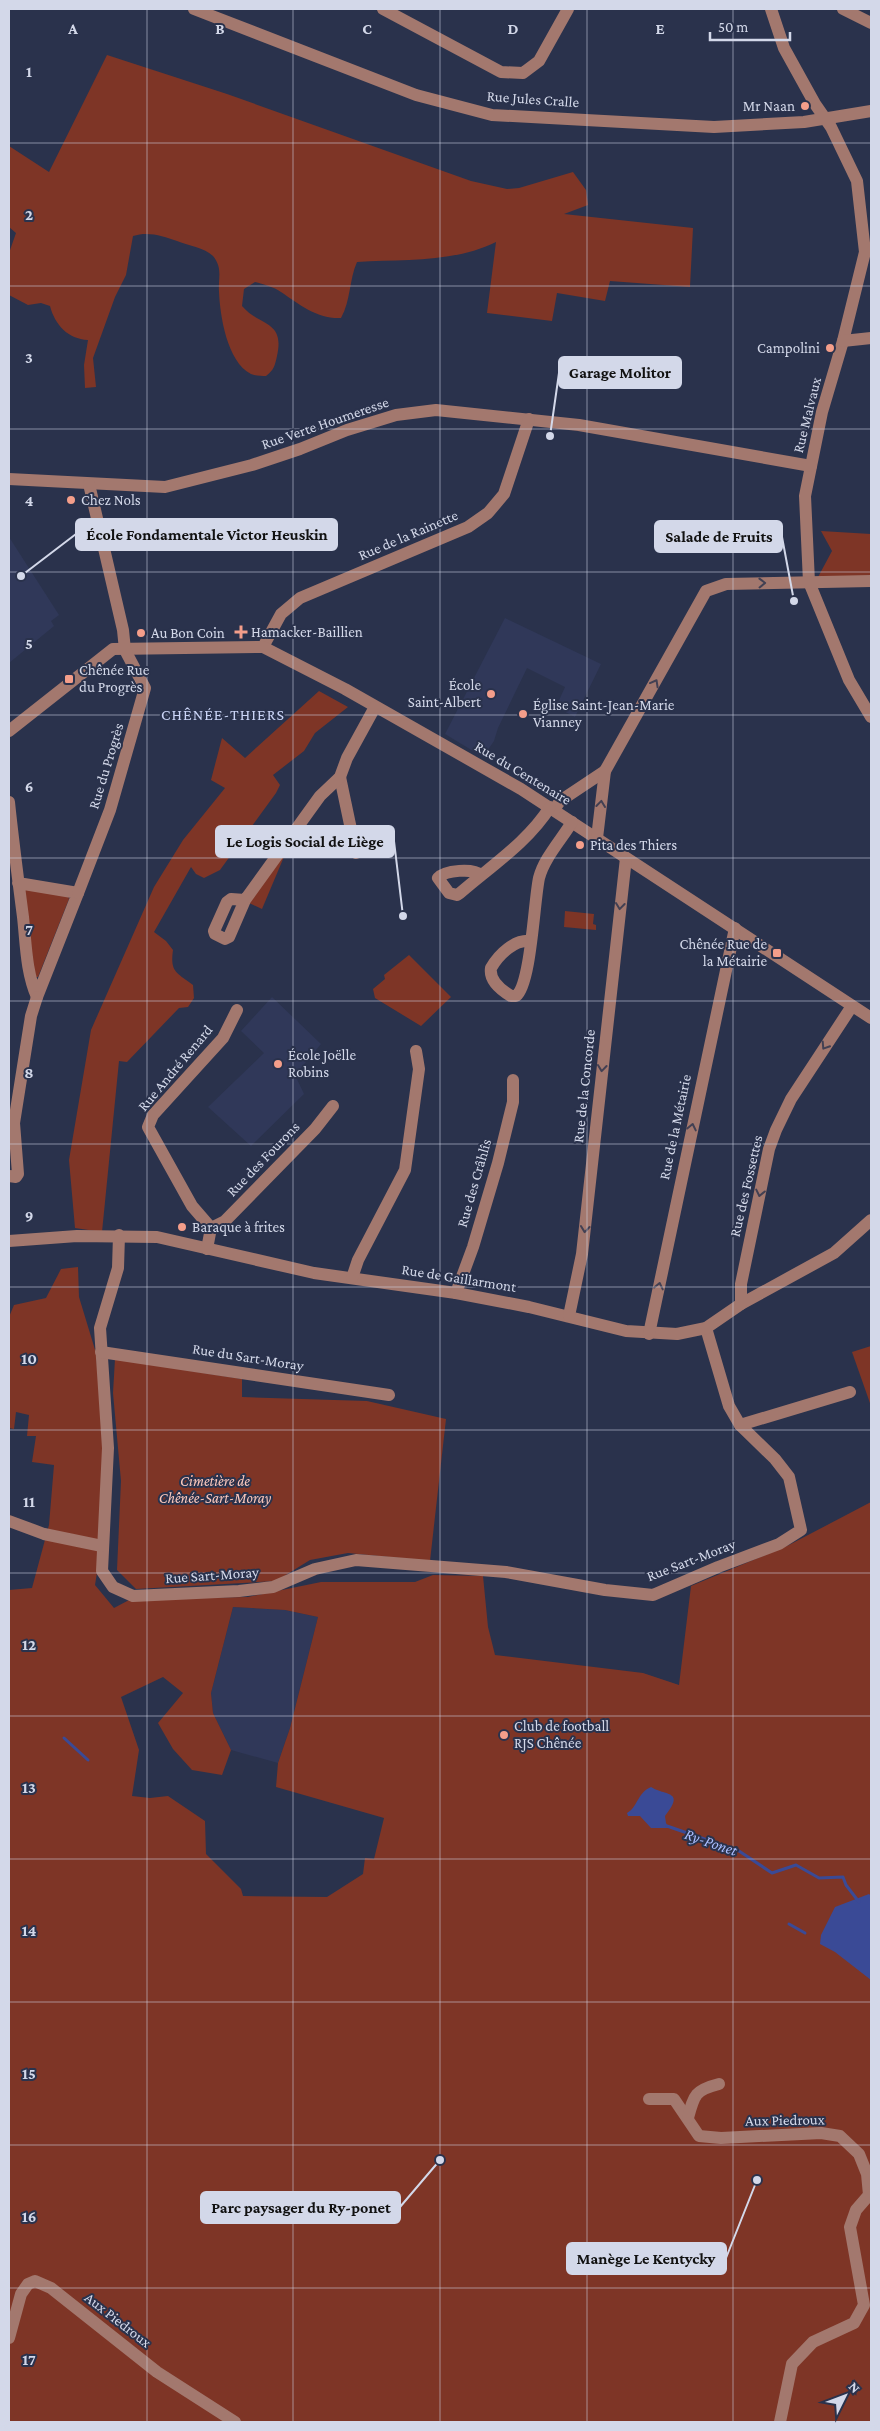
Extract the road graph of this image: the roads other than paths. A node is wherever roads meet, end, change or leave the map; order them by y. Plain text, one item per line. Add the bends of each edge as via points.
1 (194, 9) edge
2 (568, 9) edge
3 (771, 9) edge
4 (843, 9) edge
5 (393, 11) edge
6 (871, 22) edge
7 (871, 111) edge
8 (826, 119) junction
9 (871, 338) edge
10 (843, 341) junction
11 (529, 419) junction
12 (811, 466) junction
13 (9, 479) edge
14 (88, 484) junction
15 (809, 582) junction
16 (871, 582) edge
17 (263, 647) junction
18 (125, 650) junction
19 (375, 706) junction
20 (871, 717) edge
21 (9, 731) edge
22 (605, 771) junction
23 (340, 777) junction
24 (9, 802) edge
25 (552, 808) junction
26 (572, 822) junction
27 (597, 838) junction
28 (356, 853) dead end
29 (626, 858) junction
30 (481, 875) dead end
31 (18, 883) junction
32 (78, 893) junction
33 (245, 900) dead end
34 (735, 928) junction
35 (531, 941) dead end
36 (37, 997) junction
37 (852, 1006) junction
38 (237, 1010) dead end
39 (871, 1018) edge
40 (416, 1051) dead end
41 (513, 1080) dead end
42 (333, 1106) dead end
43 (14, 1123) junction
44 (9, 1136) edge
45 (9, 1176) edge
46 (871, 1220) edge
47 (211, 1228) junction
48 (119, 1235) junction
49 (9, 1241) edge
50 (207, 1249) junction
51 (352, 1278) junction
52 (456, 1293) junction
53 (741, 1304) junction
54 (568, 1316) junction
55 (706, 1328) junction
56 (649, 1334) junction
57 (101, 1352) junction
58 (850, 1392) dead end
59 (389, 1396) dead end
60 (766, 1418) junction
61 (740, 1425) junction
62 (758, 1444) junction
63 (9, 1521) edge
64 (98, 1546) junction
65 (720, 2084) dead end
66 (649, 2099) dead end
67 (688, 2118) junction
68 (9, 2338) edge
69 (235, 2422) edge
70 (780, 2422) edge

1 - 8 street, Rue Jules Cralle via 416,95 492,115 714,127
2 - 5 street via 539,61 523,73 501,72
3 - 8 street, Rue Malvaux via 784,48
4 - 6 street
7 - 8 street, Rue Jules Cralle
8 - 10 street, Rue Malvaux via 857,181 865,252
9 - 10 street
10 - 12 street, Rue Malvaux via 822,412
11 - 12 street, Rue Verte Houmeresse
11 - 14 street, Rue Verte Houmeresse via 421,410 347,430 252,465 165,487
11 - 17 street, Rue de la Rainette via 504,494 488,513 468,527 300,598 281,614
12 - 15 street, Rue Malvaux via 805,496
13 - 14 street, Rue Verte Houmeresse
14 - 18 street
15 - 16 street
15 - 20 street, Rue Malvaux via 849,680
22 -> 15 street via 706,591 726,584
17 - 18 street, Rue du Centenaire
17 - 19 street, Rue du Centenaire
18 - 21 street, Rue du Centenaire via 113,649
18 - 32 street, Rue du Progrès via 145,688 110,810
19 - 23 street
19 - 25 street, Rue du Centenaire
22 - 25 street
27 -> 22 street
23 - 28 street
23 - 33 street via 320,796
24 - 31 street
25 - 26 street, Rue du Centenaire
25 - 30 street via 537,827
26 - 27 street, Rue du Centenaire
26 - 35 street via 540,875
27 - 29 street, Rue du Centenaire
29 - 34 street, Rue du Centenaire
29 -> 54 street, Rue de la Concorde via 582,1254
31 - 32 street
31 - 36 street via 30,982
32 - 36 street, Rue du Progrès
34 - 37 street, Rue du Centenaire
56 -> 34 street, Rue de la Métairie
36 - 43 street, Rue du Progrès
37 - 39 street, Rue du Centenaire
37 -> 53 street, Rue des Fossettes via 791,1099 769,1149 741,1284
38 - 47 street, Rue André Renard via 223,1038 153,1115 148,1127 192,1206
40 - 51 street via 419,1069 405,1170 358,1260
41 - 52 street, Rue des Crâhlîs via 513,1102 498,1163
42 - 47 street, Rue des Fourons via 226,1221
43 - 44 street
43 - 45 street via 18,1174
46 - 53 street, Rue de Gaillarmont via 834,1253
47 - 50 street
48 - 49 street, Rue de Gaillarmont
48 - 50 street, Rue de Gaillarmont via 157,1237
48 - 57 street, Rue Sart-Moray via 118,1268 100,1328
50 - 51 street, Rue de Gaillarmont via 271,1265
51 - 52 street, Rue de Gaillarmont
52 - 54 street, Rue de Gaillarmont
53 - 55 street, Rue de Gaillarmont
54 - 56 street, Rue de Gaillarmont
55 - 56 street, Rue de Gaillarmont via 677,1334
55 - 61 street via 729,1406
57 - 59 street, Rue du Sart-Moray
57 - 64 street, Rue Sart-Moray via 108,1448
58 - 60 street
60 - 61 street
60 - 62 street
61 - 62 street
62 - 64 street, Rue Sart-Moray via 789,1477 801,1530 779,1544 653,1596 506,1572 356,1560 315,1568 273,1587 133,1596 113,1587 102,1571
63 - 64 street via 44,1534
65 - 67 street via 703,2088 693,2099
66 - 67 street, Aux Piedroux via 674,2099
67 - 70 street, Aux Piedroux via 699,2136 720,2138 820,2133 840,2136 859,2154 866,2174 868,2196 856,2210 850,2227 864,2305 854,2323 813,2342 792,2364
68 - 69 street, Aux Piedroux via 21,2294 28,2284 39,2282 51,2288 157,2372

